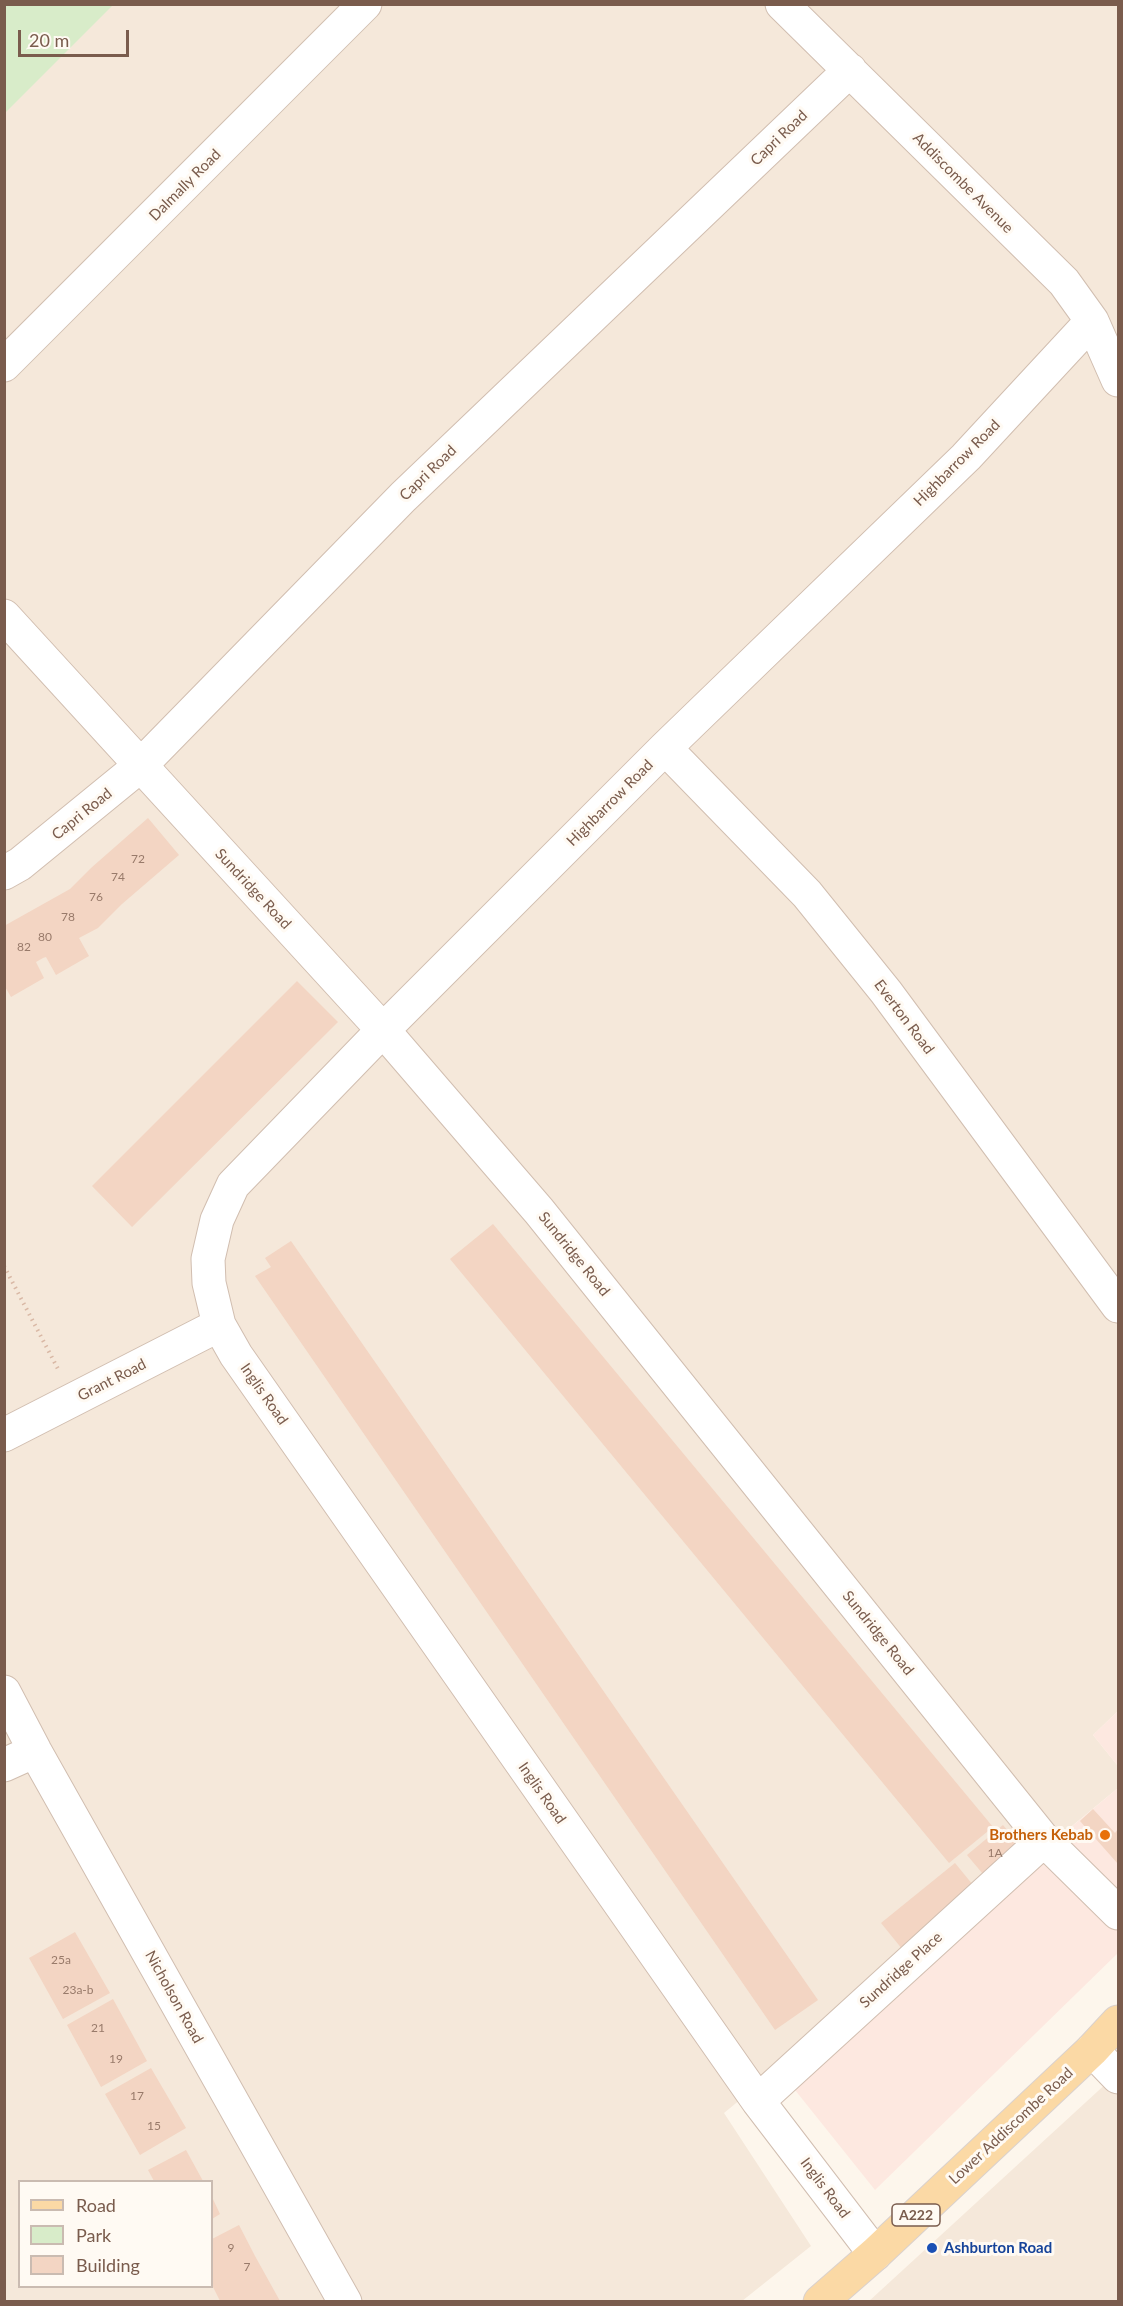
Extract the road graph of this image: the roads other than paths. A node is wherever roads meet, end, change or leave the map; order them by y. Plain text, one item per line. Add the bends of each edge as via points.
1 (365, 4) edge
2 (782, 4) edge
3 (850, 70) junction
4 (1092, 321) junction
5 (4, 365) edge
6 (1119, 380) edge
7 (4, 616) edge
8 (665, 748) junction
9 (140, 766) junction
10 (4, 873) edge
11 (383, 1030) junction
12 (1119, 1306) edge
13 (219, 1325) junction
14 (4, 1436) edge
15 (4, 1692) edge
16 (35, 1751) junction
17 (4, 1765) edge
18 (1044, 1840) junction
19 (1119, 1913) edge
20 (1119, 2022) edge
21 (1092, 2050) junction
22 (1119, 2077) edge
23 (758, 2101) junction
24 (875, 2254) junction
25 (345, 2301) edge
26 (820, 2301) edge

1 - 5 street, Dalmally Road
2 - 3 street, Addiscombe Avenue
3 - 4 street, Addiscombe Avenue via 1064,282
3 - 9 street, Capri Road via 403,497
4 - 6 street, Addiscombe Avenue
4 - 8 street, Highbarrow Road via 966,457
7 - 9 street, Sundridge Road
8 - 11 street, Highbarrow Road
8 - 12 street, Everton Road via 807,894 886,992
9 - 10 street, Capri Road
9 - 11 street, Sundridge Road
11 - 13 street, Highbarrow Road via 233,1185 217,1220 208,1259
11 - 18 street, Sundridge Road via 539,1211
13 - 14 street, Grant Road
13 - 23 street, Inglis Road via 236,1355
15 - 16 street, Nicholson Road
16 - 17 street
16 - 25 street, Nicholson Road
18 - 19 street, Sundridge Road
18 - 23 street, Sundridge Place
20 - 21 main road, Lower Addiscombe Road / A222
21 - 22 street
21 - 24 main road, Lower Addiscombe Road / A222
23 - 24 street, Inglis Road
24 - 26 main road, Lower Addiscombe Road / A222

